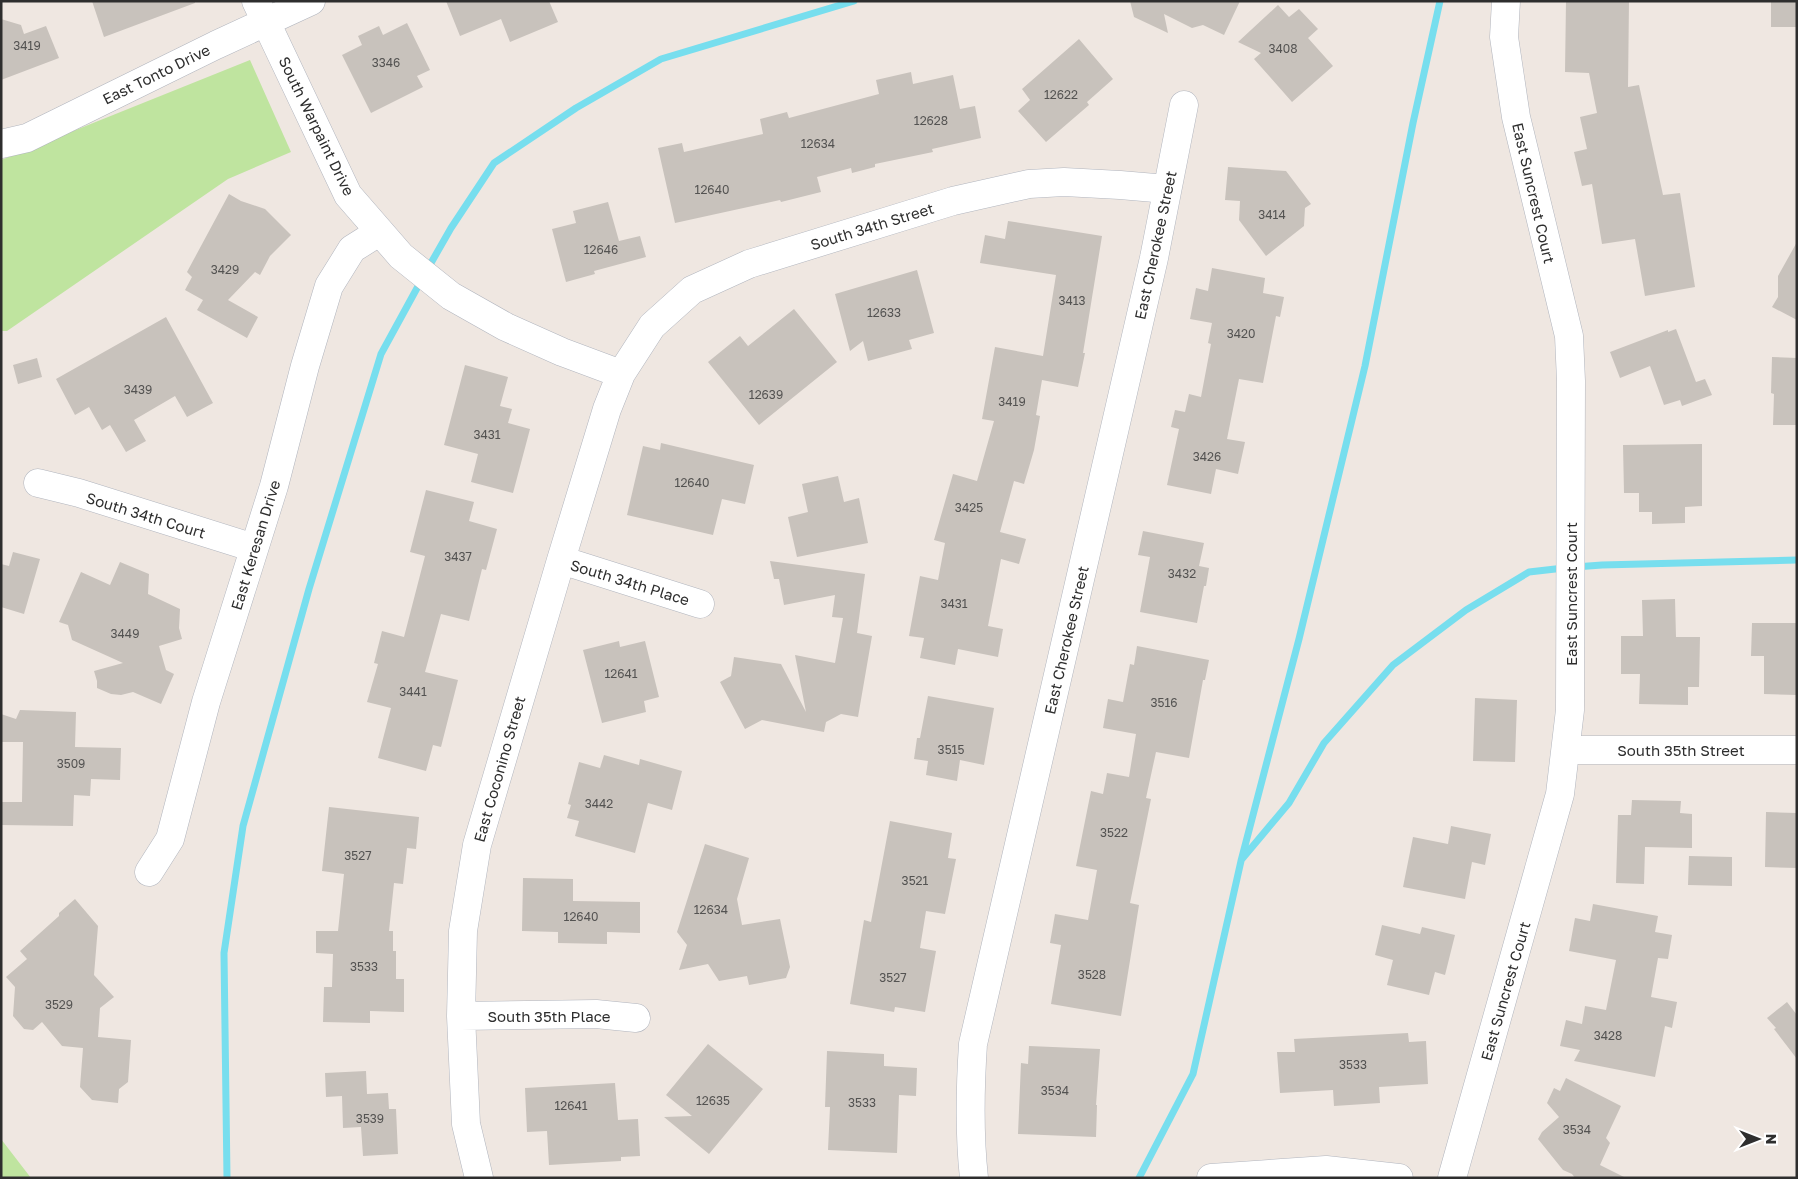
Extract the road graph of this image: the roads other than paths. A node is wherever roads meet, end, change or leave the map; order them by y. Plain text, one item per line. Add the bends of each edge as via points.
1 (311, 1) edge
2 (1506, 1) edge
3 (262, 12) edge
4 (1184, 105) dead end
5 (1, 144) edge
6 (1167, 190) junction
7 (379, 232) junction
8 (621, 374) junction
9 (38, 483) dead end
10 (254, 548) junction
11 (561, 560) junction
12 (700, 604) dead end
13 (1566, 750) junction
14 (1797, 750) edge
15 (149, 872) dead end
16 (461, 1016) junction
17 (636, 1018) dead end
18 (479, 1178) edge
19 (974, 1178) edge
20 (1211, 1178) edge
21 (1399, 1178) edge
22 (1452, 1178) edge

1 - 3 street, East Tonto Drive
2 - 13 street, East Suncrest Court via 1504,37 1516,118 1568,336 1571,588 1570,710
3 - 5 street, East Tonto Drive via 207,49 27,138
3 - 7 street, South Warpaint Drive via 348,195
4 - 6 street, East Cherokee Street
6 - 8 street, South 34th Street via 1064,182 1029,184 953,201 748,264 692,290 652,326
6 - 19 street, East Cherokee Street via 973,1044 970,1150
7 - 8 street, South Warpaint Drive via 401,256 451,296 506,327
7 - 10 street, East Keresan Drive via 352,249 329,286
8 - 11 street, East Coconino Street via 607,409
9 - 10 street, South 34th Court
10 - 15 street, East Keresan Drive via 206,702 170,839
11 - 12 street, South 34th Place
11 - 16 street, East Coconino Street via 477,845 463,931
13 - 14 street, South 35th Street
13 - 22 street, East Suncrest Court via 1560,794
16 - 17 street, South 35th Place via 596,1014
16 - 18 street, East Coconino Street via 466,1124
20 - 21 street via 1326,1170

